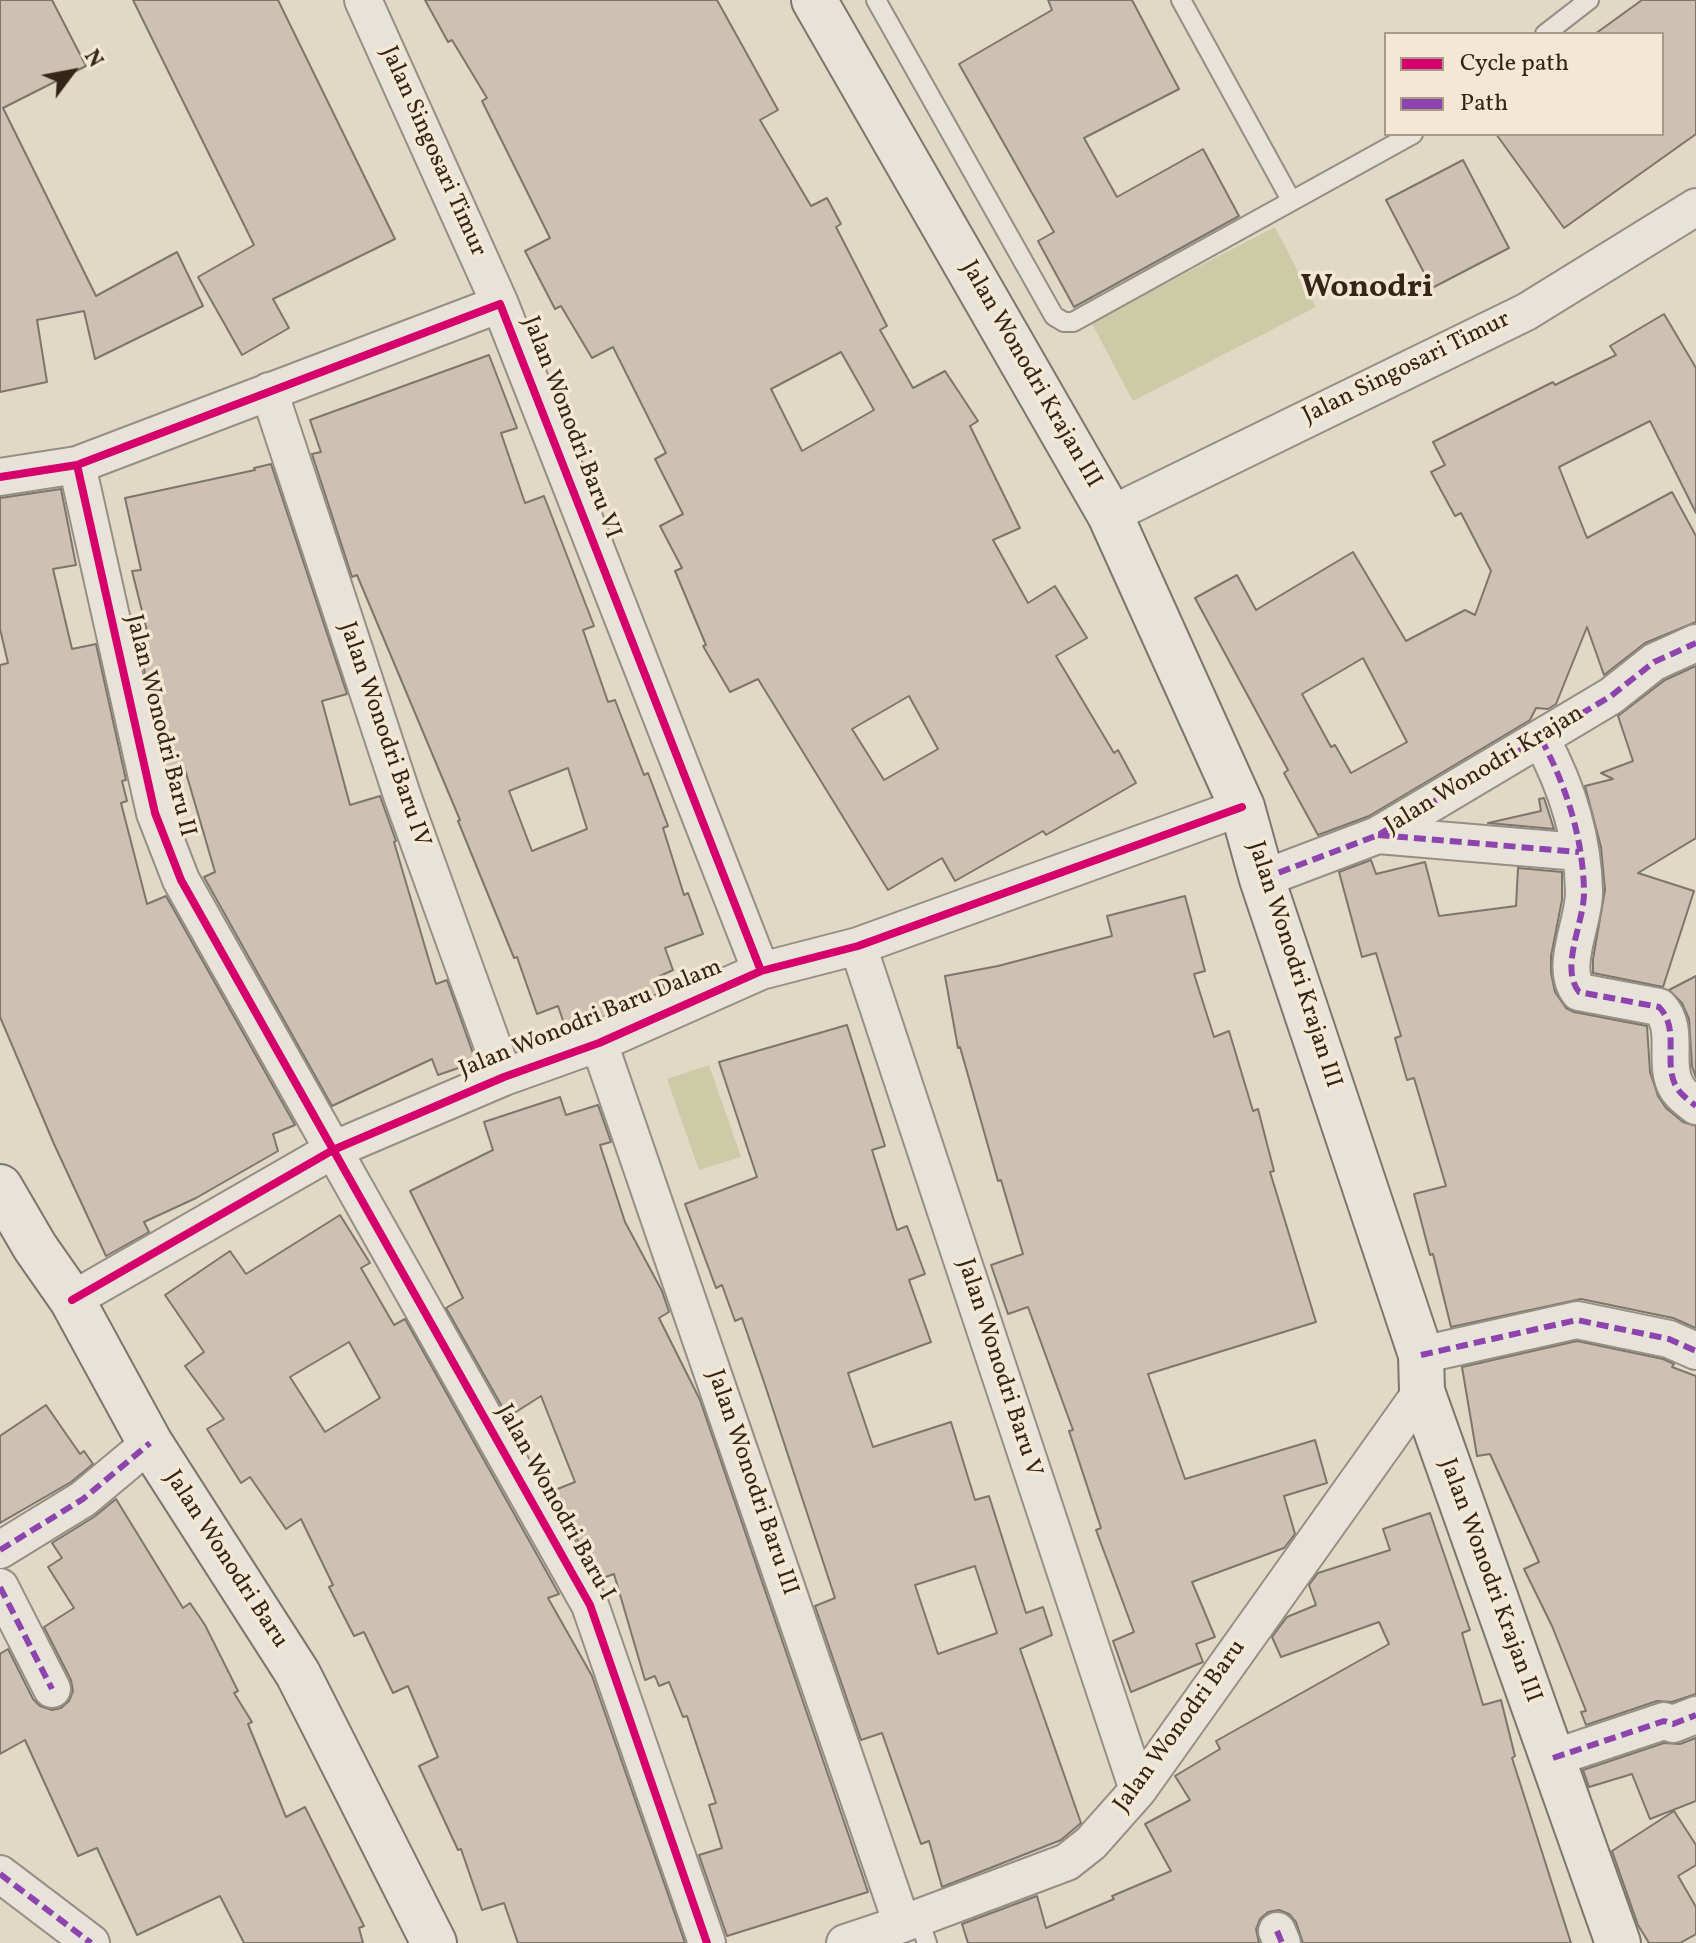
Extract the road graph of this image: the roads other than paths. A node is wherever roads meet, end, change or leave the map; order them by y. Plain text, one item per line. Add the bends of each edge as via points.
1 (363, 0) edge
2 (814, 0) edge
3 (876, 0) edge
4 (1181, 0) edge
5 (1589, 0) edge
6 (1548, 32) edge
7 (1409, 136) edge
8 (1291, 200) junction
9 (1696, 207) edge
10 (500, 304) junction
11 (269, 391) junction
12 (77, 465) junction
13 (0, 477) edge
14 (1110, 515) junction
15 (1696, 643) edge
16 (1541, 739) junction
17 (1242, 807) junction
18 (1378, 835) junction
19 (1579, 852) junction
20 (1262, 879) junction
21 (858, 946) junction
22 (761, 971) junction
23 (599, 1043) junction
24 (504, 1077) junction
25 (1696, 1106) edge
26 (333, 1150) junction
27 (0, 1187) edge
28 (72, 1300) junction
29 (1696, 1351) edge
30 (1422, 1373) junction
31 (150, 1443) junction
32 (0, 1550) edge
33 (0, 1587) edge
34 (52, 1689) dead end
35 (1696, 1715) edge
36 (1553, 1758) junction
37 (1138, 1790) junction
38 (0, 1874) edge
39 (916, 1928) edge
40 (91, 1943) edge
41 (434, 1943) edge
42 (707, 1943) edge
43 (845, 1943) edge
44 (1618, 1943) edge

1 - 10 street, Jalan Singosari Timur
2 - 14 main road, Jalan Wonodri Krajan III
3 - 8 lane via 1054,316 1064,322 1073,322
4 - 8 lane
5 - 6 lane
7 - 8 lane
9 - 14 street, Jalan Singosari Timur via 1526,312
10 - 11 street, Jalan Wonodri Baru VI
10 - 22 street, Jalan Wonodri Baru VI
11 - 12 street, Jalan Wonodri Baru VI
11 - 24 street, Jalan Wonodri Baru IV via 403,798
12 - 13 street, Jalan Wonodri Baru VI
12 - 26 street, Jalan Wonodri Baru II via 155,813 181,880
14 - 17 main road, Jalan Wonodri Krajan III
15 - 16 street, Jalan Wonodri Krajan via 1654,662
16 - 18 street, Jalan Wonodri Krajan
16 - 19 street via 1559,772
17 - 20 main road, Jalan Wonodri Krajan III
17 - 21 street, Jalan Wonodri Baru Dalam
18 - 19 street
18 - 20 street, Jalan Wonodri Krajan
19 - 25 street via 1585,893 1572,982 1579,992 1659,1007 1669,1020 1677,1090
20 - 30 main road, Jalan Wonodri Krajan III
21 - 22 street, Jalan Wonodri Baru Dalam
21 - 37 street, Jalan Wonodri Baru V
22 - 23 street, Jalan Wonodri Baru Dalam
23 - 24 street, Jalan Wonodri Baru Dalam
23 - 39 street, Jalan Wonodri Baru III
24 - 26 street, Jalan Wonodri Baru Dalam
26 - 28 street, Jalan Wonodri Baru Dalam
26 - 42 street, Jalan Wonodri Baru I via 590,1605
27 - 28 main road, Jalan Wonodri Baru
28 - 31 main road, Jalan Wonodri Baru
29 - 30 street via 1669,1339 1577,1320
30 - 36 main road, Jalan Wonodri Krajan III
30 - 37 street, Jalan Wonodri Baru
31 - 32 street via 83,1499
31 - 41 main road, Jalan Wonodri Baru via 298,1674
33 - 34 street
35 - 36 street
36 - 44 main road, Jalan Wonodri Krajan III
37 - 39 street, Jalan Wonodri Baru via 1067,1862
38 - 40 street
39 - 43 street, Jalan Wonodri Baru

